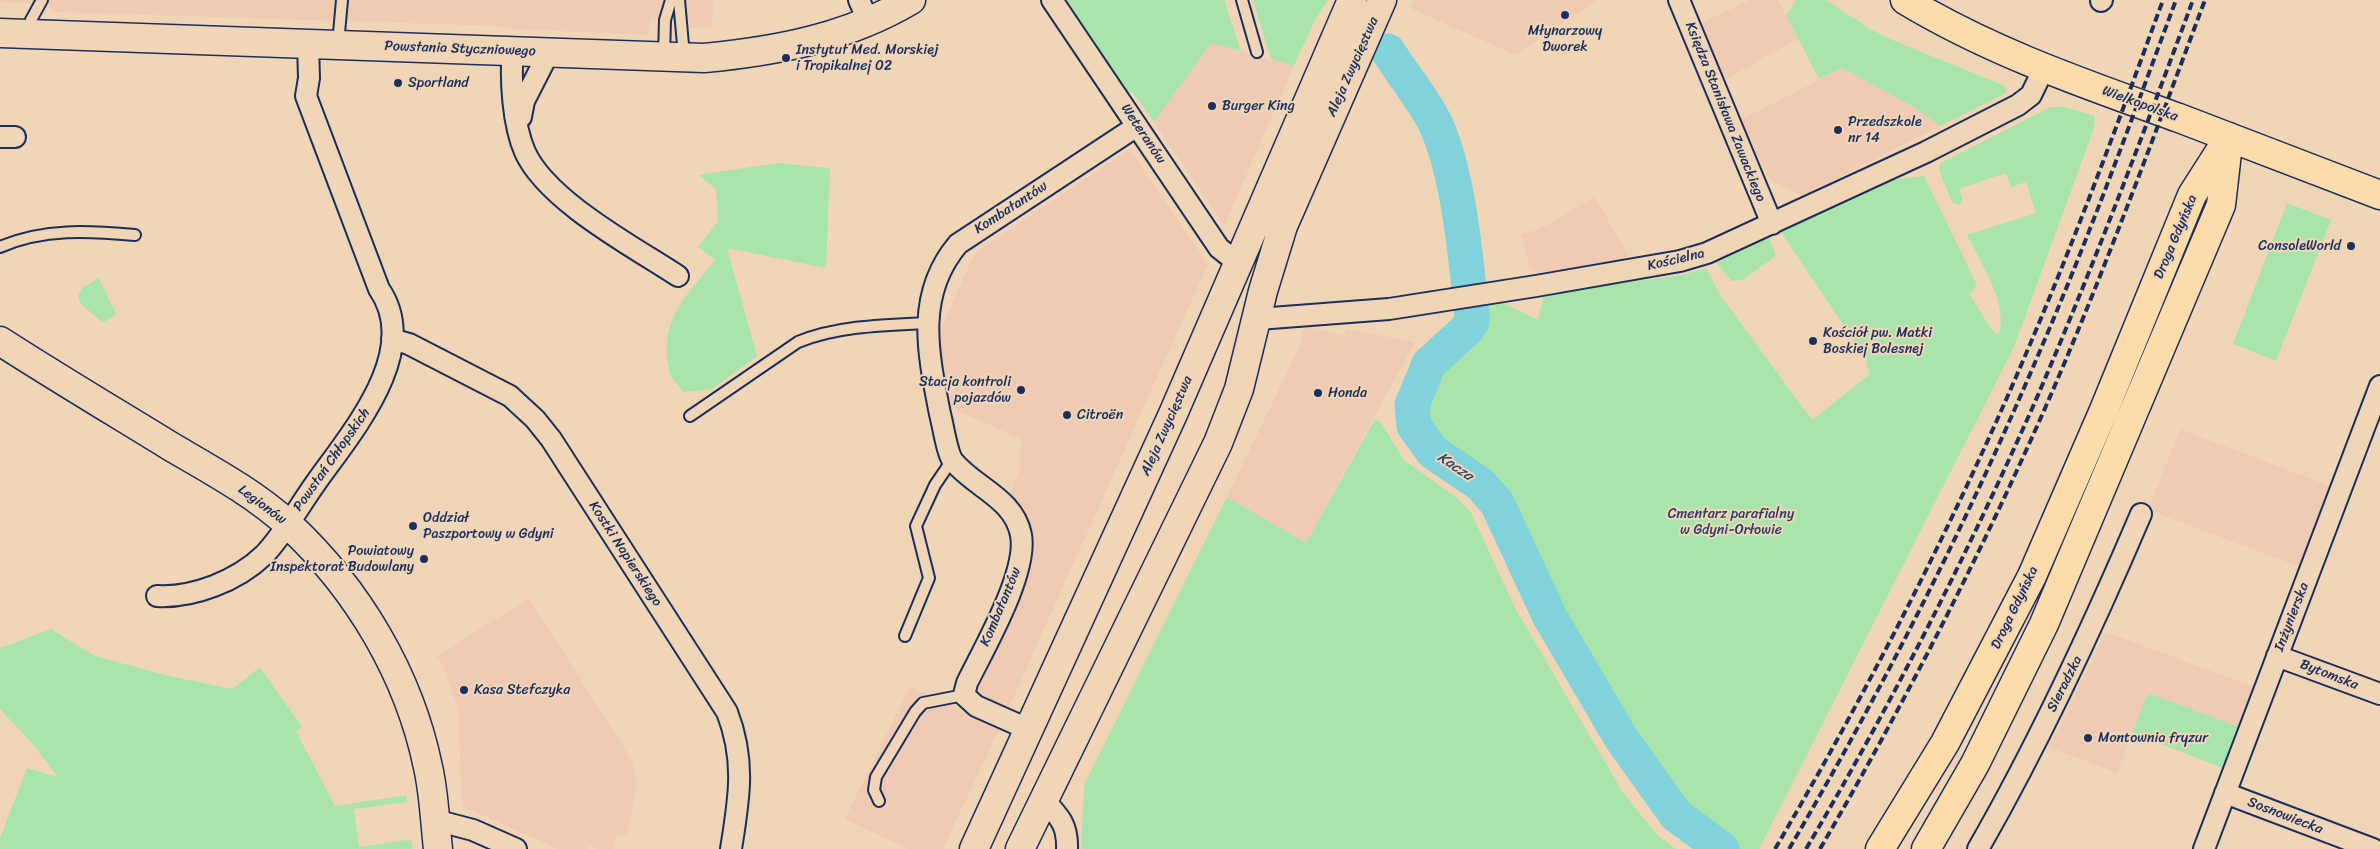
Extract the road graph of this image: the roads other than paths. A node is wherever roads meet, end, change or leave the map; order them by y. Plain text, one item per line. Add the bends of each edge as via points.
1 (42, 0) edge
2 (342, 0) edge
3 (671, 0) edge
4 (680, 0) edge
5 (911, 0) edge
6 (1052, 0) edge
7 (1242, 0) edge
8 (1352, 0) edge
9 (1382, 0) edge
10 (1679, 0) edge
11 (1906, 0) edge
12 (864, 11) edge
13 (0, 34) edge
14 (28, 35) junction
15 (308, 44) junction
16 (338, 44) junction
17 (513, 50) junction
18 (549, 52) junction
19 (1257, 52) dead end
20 (674, 57) junction
21 (2044, 68) junction
22 (1138, 126) junction
23 (519, 129) junction
24 (2229, 137) junction
25 (2380, 195) edge
26 (1772, 224) junction
27 (135, 235) dead end
28 (0, 247) edge
29 (1238, 263) junction
30 (678, 276) dead end
31 (1258, 319) junction
32 (927, 323) junction
33 (392, 339) junction
34 (0, 341) edge
35 (2380, 386) edge
36 (690, 416) dead end
37 (952, 460) junction
38 (2141, 514) dead end
39 (288, 524) junction
40 (157, 596) dead end
41 (906, 636) dead end
42 (2277, 656) junction
43 (964, 694) junction
44 (2380, 694) edge
45 (1030, 730) junction
46 (1070, 748) junction
47 (2225, 793) junction
48 (1044, 800) junction
49 (879, 801) dead end
50 (435, 820) junction
51 (507, 847) edge
52 (438, 849) edge
53 (731, 849) edge
54 (974, 849) edge
55 (1020, 849) edge
56 (1067, 849) edge
57 (1880, 849) edge
58 (1926, 849) edge
59 (1978, 849) edge
60 (2204, 849) edge
61 (2373, 849) edge

1 - 14 lane via 31,20
2 - 16 lane
3 - 20 lane via 665,29
4 - 20 lane
5 - 12 main road, Powstania Styczniowego
6 - 22 street, Weteranów
7 - 19 lane
8 - 29 main road, Aleja Zwycięstwa
9 - 31 main road, Aleja Zwycięstwa via 1283,226
10 - 26 street, Księdza Stanisława Zawackiego
11 - 21 main road, Wielkopolska via 1959,30
12 - 20 main road, Powstania Styczniowego via 831,36 784,48 744,54
13 - 14 main road, Powstania Styczniowego
14 - 15 main road, Powstania Styczniowego
15 - 16 main road, Powstania Styczniowego
15 - 33 street, Powstań Chłopskich via 306,96 378,289 388,302
16 - 17 main road, Powstania Styczniowego
17 - 18 main road, Powstania Styczniowego
17 - 23 street via 512,77
18 - 20 main road, Powstania Styczniowego
18 - 23 street via 524,101
21 - 24 main road, Wielkopolska
21 - 26 street, Kościelna via 2030,96 2018,105
22 - 29 street, Weteranów via 1219,248
22 - 32 street, Kombatantów via 958,244 936,277
23 - 30 street via 525,152 549,187
24 - 25 main road, Wielkopolska
24 - 57 main road, Droga Gdyńska via 2192,195 2032,576 1949,734
24 - 58 main road, Droga Gdyńska via 2221,205 2133,416 2044,624 1975,764
26 - 31 street, Kościelna via 1707,253 1680,261 1358,312
27 - 28 lane via 60,231
29 - 45 main road, Aleja Zwycięstwa
31 - 46 main road, Aleja Zwycięstwa via 1239,389 1218,443
32 - 36 lane via 884,325 814,335 798,342
32 - 37 street, Kombatantów via 934,384
33 - 39 street, Powstań Chłopskich via 382,383 368,410
33 - 53 street, Kostki Napierskiego via 409,344 510,396 551,439 727,712 736,741 740,782
34 - 39 main road, Legionów via 240,488
35 - 42 street, Inżynierska
37 - 41 lane via 935,485 916,526 929,578
37 - 43 street, Kombatantów via 1006,506 1016,520 1022,550 1006,601
38 - 59 street, Sieradzka via 2061,694
39 - 40 street, Powstań Chłopskich via 263,556 229,579 177,597
39 - 50 main road, Legionów via 330,567 381,640 414,719 428,767
42 - 44 street, Bytomska
42 - 47 street, Inżynierska
43 - 45 street via 976,706
43 - 49 lane via 923,704 915,712 876,777 874,790
45 - 46 main road
45 - 54 main road, Aleja Zwycięstwa
46 - 48 main road, Aleja Zwycięstwa
47 - 60 street, Inżynierska
47 - 61 street, Sosnowiecka
48 - 55 main road, Aleja Zwycięstwa
48 - 56 street via 1062,820 1068,839
50 - 51 street via 472,830
50 - 52 main road, Legionów

